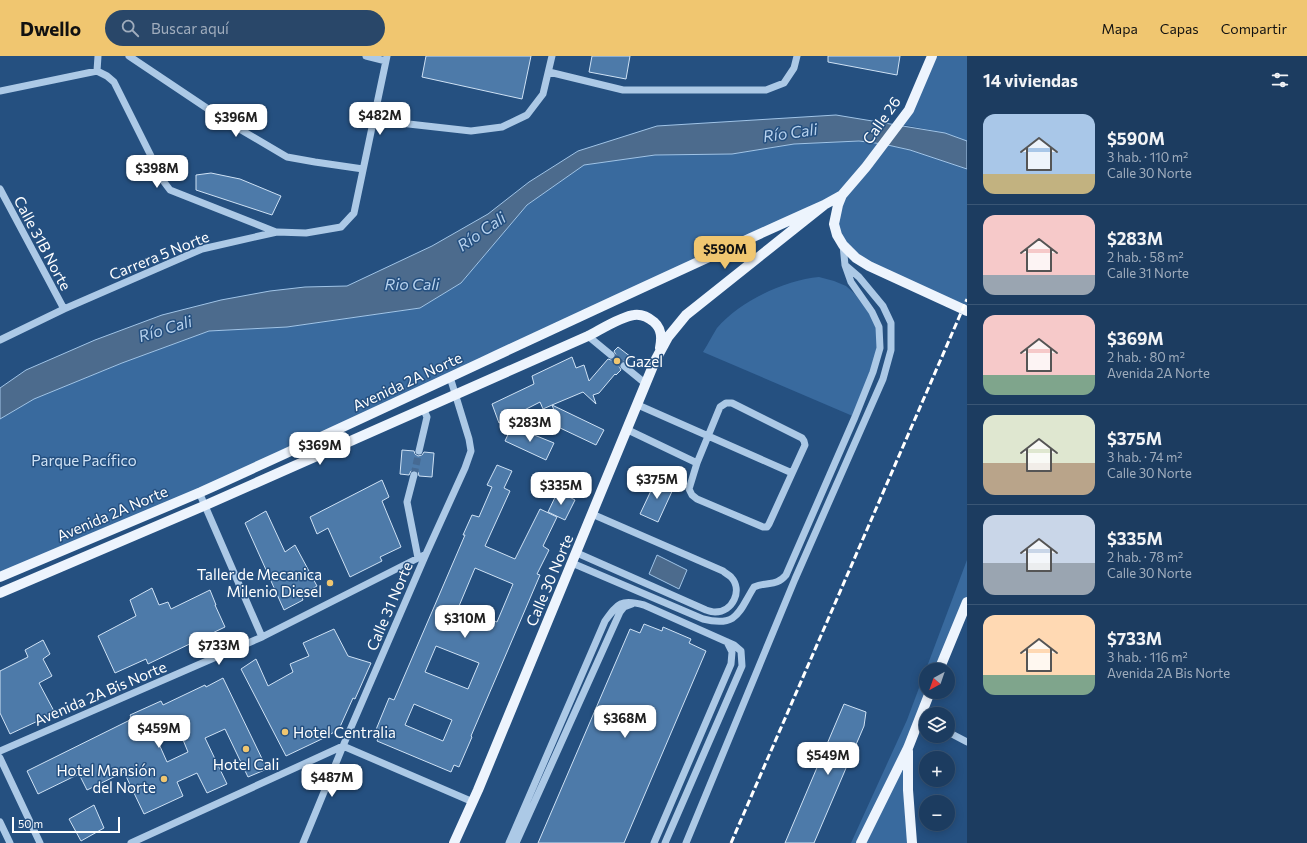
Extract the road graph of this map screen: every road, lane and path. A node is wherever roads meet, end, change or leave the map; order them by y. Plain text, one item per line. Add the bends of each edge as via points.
1 (98, 56) edge
2 (129, 56) edge
3 (366, 56) edge
4 (552, 56) edge
5 (797, 56) edge
6 (926, 56) edge
7 (932, 56) edge
8 (386, 58) edge
9 (97, 71) junction
10 (549, 72) junction
11 (924, 76) junction
12 (0, 91) edge
13 (373, 120) junction
14 (364, 169) junction
15 (1, 194) edge
16 (842, 195) junction
17 (824, 205) junction
18 (276, 232) junction
19 (843, 245) junction
20 (845, 265) junction
21 (64, 309) junction
22 (967, 311) edge
23 (588, 336) junction
24 (0, 340) edge
25 (611, 355) tunnel mouth
26 (655, 361) junction
27 (624, 366) tunnel mouth
28 (450, 377) junction
29 (646, 384) junction
30 (456, 394) junction
31 (638, 405) junction
32 (423, 408) junction
33 (628, 430) junction
34 (708, 436) junction
35 (419, 451) tunnel mouth
36 (698, 464) junction
37 (792, 473) junction
38 (414, 475) tunnel mouth
39 (199, 492) junction
40 (206, 505) junction
41 (592, 514) junction
42 (577, 553) junction
43 (426, 554) junction
44 (418, 558) junction
45 (572, 563) junction
46 (0, 577) edge
47 (0, 593) edge
48 (967, 602) edge
49 (635, 603) junction
50 (262, 637) junction
51 (726, 642) junction
52 (942, 663) edge
53 (919, 727) edge
54 (955, 736) edge
55 (967, 742) edge
56 (343, 746) junction
57 (908, 748) junction
58 (0, 751) edge
59 (0, 758) edge
60 (472, 802) junction
61 (0, 822) edge
62 (10, 843) edge
63 (40, 843) edge
64 (131, 843) edge
65 (303, 843) edge
66 (454, 843) edge
67 (509, 843) edge
68 (516, 843) edge
69 (654, 843) edge
70 (665, 843) edge
71 (686, 843) edge
72 (861, 843) edge
73 (912, 843) edge

1 - 9 street
2 - 14 street via 226,121 287,156
3 - 8 street
4 - 10 street
5 - 10 street via 794,68 784,83 766,90 623,90
6 - 11 main road
7 - 11 main road, Calle 26
8 - 13 street
9 - 12 street
9 - 18 street via 114,82 170,190
10 - 13 street via 543,94 526,115 502,127 471,131
11 - 16 main road, Calle 26 via 909,110
13 - 14 street
14 - 18 street, Carrera 5 Norte via 354,213 341,227 306,233
15 - 21 street, Calle 31B Norte
16 - 17 main road, Calle 30 Norte
16 - 19 main road via 834,224
17 - 26 main road, Calle 30 Norte via 686,315 668,337
17 - 28 main road, Avenida 2A Norte via 682,268
18 - 21 street, Carrera 5 Norte via 202,249
19 - 20 street
19 - 22 main road via 869,266
20 - 45 street via 851,282 879,327 880,348 855,417 786,575 776,583 754,587 741,611 732,619 717,623
20 - 71 street via 859,277 883,306 891,323 892,350 883,379 795,579
21 - 24 street, Carrera 5 Norte
23 - 25 street
23 - 26 main road, Avenida 2A Norte via 630,316 641,315 656,324 660,331 662,338
23 - 30 main road, Avenida 2A Norte
26 - 29 main road, Calle 30 Norte
27 - 29 street
28 - 30 street, Calle 31 Norte
28 - 39 main road, Avenida 2A Norte
29 - 31 main road, Calle 30 Norte
30 - 32 main road, Avenida 2A Norte
30 - 43 street, Calle 31 Norte via 471,451
31 - 33 main road, Calle 30 Norte
31 - 34 street
32 - 35 street via 427,417
32 - 40 main road, Avenida 2A Norte
33 - 36 street
33 - 41 main road, Calle 30 Norte
34 - 36 street
34 - 37 street
34 - 37 street via 720,406 732,403 802,438 805,445
36 - 37 street via 689,489 692,495 763,527 769,524
38 - 44 street via 407,502
39 - 40 street
39 - 46 main road, Avenida 2A Norte
40 - 47 main road, Avenida 2A Norte
40 - 50 street
41 - 42 main road, Calle 30 Norte
41 - 42 street via 723,571 736,585 736,595 732,604 725,610 706,610
42 - 45 main road, Calle 30 Norte
43 - 44 street, Avenida 2A Bis Norte
43 - 56 street, Calle 31 Norte
44 - 50 street, Avenida 2A Bis Norte
45 - 60 main road, Calle 30 Norte
48 - 52 main road
49 - 51 street
49 - 67 street via 615,606 605,621
49 - 68 street via 624,607 620,612
50 - 58 street, Avenida 2A Bis Norte
51 - 69 street via 732,652 732,664
51 - 70 street via 741,651 742,666
53 - 57 main road
54 - 55 street
56 - 60 street
56 - 64 street
56 - 65 street, Calle 31 Norte
57 - 72 main road
57 - 73 main road via 908,798
59 - 63 street
60 - 66 main road, Calle 30 Norte
61 - 62 street

